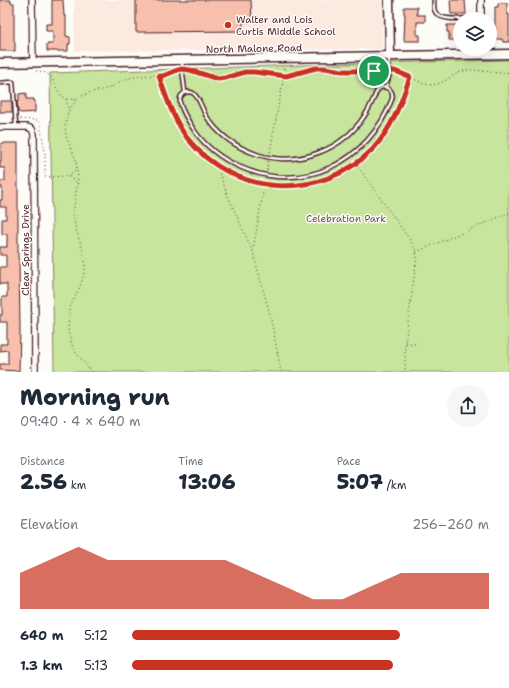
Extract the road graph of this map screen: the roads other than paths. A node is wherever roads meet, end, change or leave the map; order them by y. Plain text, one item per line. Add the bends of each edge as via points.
1 (32, 0) edge
2 (389, 0) edge
3 (434, 0) edge
4 (481, 0) edge
5 (481, 12) edge
6 (453, 19) edge
7 (453, 53) edge
8 (497, 53) edge
9 (509, 54) edge
10 (390, 56) junction
11 (182, 60) junction
12 (0, 63) edge
13 (34, 67) junction
14 (0, 83) edge
15 (386, 88) junction
16 (185, 92) junction
17 (0, 127) edge
18 (16, 127) junction
19 (35, 372) edge

1 - 13 street
2 - 10 street
3 - 6 lane via 434,10 439,16
4 - 5 street
7 - 10 street, North Malone Road
8 - 9 street, North Malone Road
10 - 11 street, North Malone Road
10 - 15 lane
11 - 13 street, North Malone Road
11 - 16 lane
12 - 13 street, North Malone Road
14 - 18 lane via 13,82
15 - 16 lane via 377,91 363,119 343,140 326,150 289,159 261,155 234,143 213,124 194,94
15 - 16 lane via 393,94 389,109 360,149 326,169 307,175 287,177 246,170 210,148 185,115 180,99
17 - 18 street
18 - 19 street, Clear Springs Drive via 27,127 32,129 34,134

